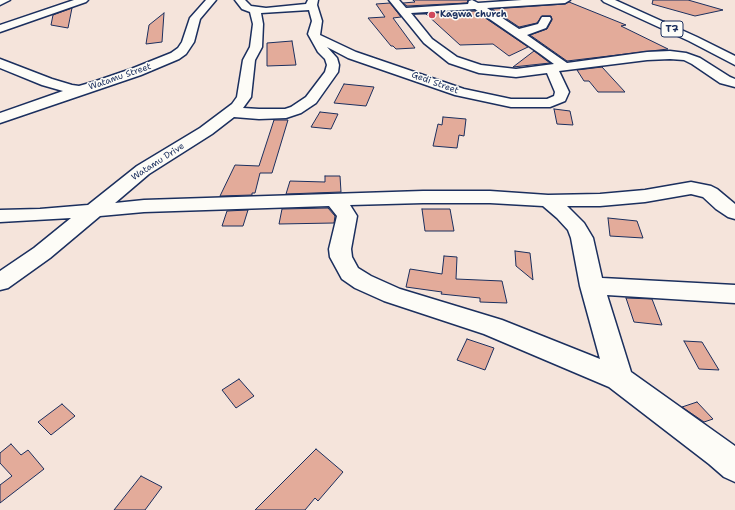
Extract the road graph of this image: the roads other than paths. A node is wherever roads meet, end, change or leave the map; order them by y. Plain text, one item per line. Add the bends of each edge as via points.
1 (5, 0) edge
2 (83, 0) edge
3 (211, 0) edge
4 (240, 0) edge
5 (394, 0) edge
6 (565, 0) edge
7 (608, 0) edge
8 (0, 2) edge
9 (313, 2) edge
10 (472, 3) edge
11 (254, 10) junction
12 (404, 11) junction
13 (546, 19) dead end
14 (0, 29) edge
15 (518, 33) junction
16 (316, 37) junction
17 (352, 54) junction
18 (330, 58) junction
19 (735, 61) edge
20 (0, 63) edge
21 (558, 67) junction
22 (735, 83) edge
23 (79, 90) junction
24 (233, 112) junction
25 (0, 118) edge
26 (335, 201) junction
27 (548, 201) junction
28 (94, 209) junction
29 (735, 213) edge
30 (0, 216) edge
31 (0, 282) edge
32 (592, 286) junction
33 (735, 294) edge
34 (619, 379) junction
35 (735, 466) edge

1 - 8 main road
2 - 14 main road
3 - 23 main road, Watamu Street via 195,18 188,42 175,56 98,86
4 - 11 main road via 245,7
5 - 12 main road
6 - 10 main road
7 - 19 main road, T7
9 - 11 main road via 308,7 294,9
9 - 16 main road via 317,21 314,34
10 - 12 main road
10 - 15 main road
11 - 24 main road, Watamu Drive via 258,24 256,47 249,60 244,97
12 - 21 main road via 428,41 453,60 465,65 507,73
13 - 15 main road via 542,26
15 - 21 main road
16 - 17 main road, Gedi Street
16 - 18 main road
17 - 18 main road
17 - 21 main road, Gedi Street via 460,92 485,99 522,104 550,103 560,98 562,92
18 - 24 main road via 333,65 331,72 306,105 277,114
20 - 23 main road, Watamu Street via 62,87
21 - 22 main road via 676,55 696,61 725,80
23 - 25 main road
24 - 28 main road, Watamu Drive via 143,170
26 - 27 main road via 478,197
26 - 28 main road
26 - 34 main road via 347,216 340,249 341,258 350,273 363,282 392,295 493,327
27 - 29 main road via 600,200 698,188 710,193
27 - 32 main road via 568,219 582,238
28 - 30 main road
28 - 31 main road, Watamu Drive via 42,253
32 - 33 main road
32 - 34 main road
34 - 35 main road

